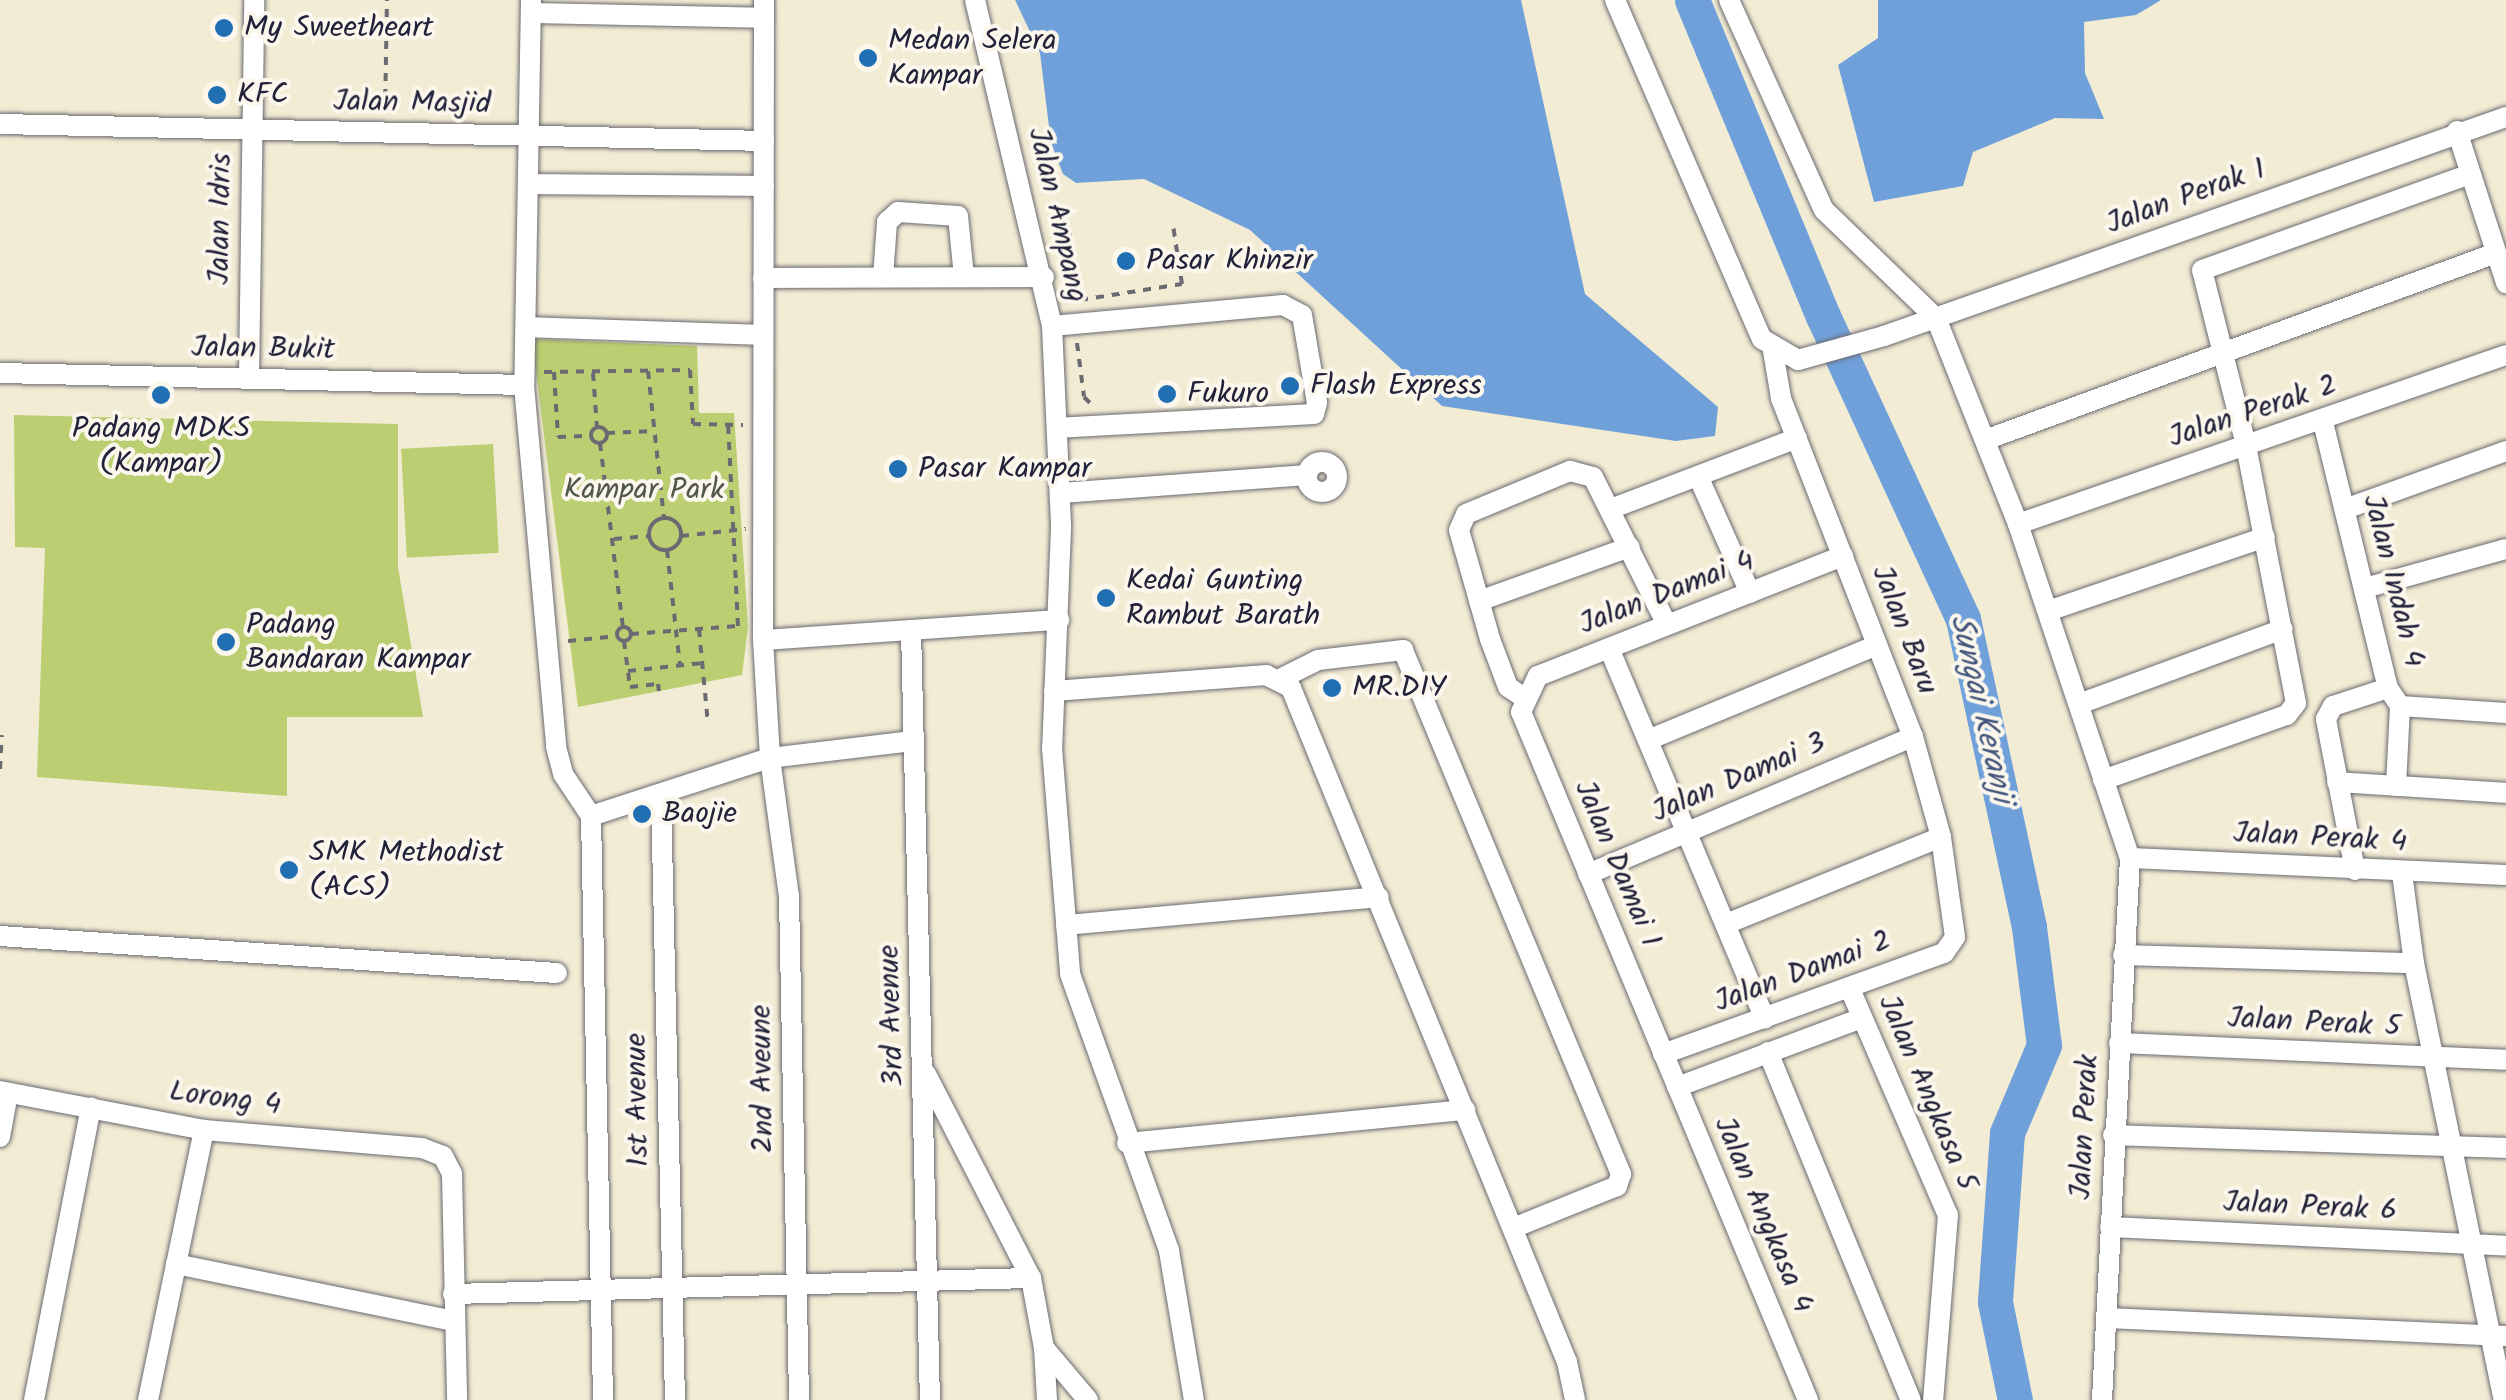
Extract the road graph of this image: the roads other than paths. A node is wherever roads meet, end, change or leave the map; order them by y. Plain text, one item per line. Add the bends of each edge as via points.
1 (254, 0) edge
2 (975, 0) edge
3 (1614, 0) edge
4 (1729, 0) edge
5 (531, 6) edge
6 (764, 9) edge
7 (2506, 117) edge
8 (0, 124) edge
9 (252, 130) junction
10 (2457, 131) junction
11 (532, 136) junction
12 (764, 141) junction
13 (2470, 174) junction
14 (531, 184) junction
15 (764, 186) junction
16 (2496, 253) junction
17 (964, 277) junction
18 (1044, 277) junction
19 (764, 278) junction
20 (884, 278) junction
21 (2506, 283) edge
22 (1936, 318) junction
23 (526, 326) junction
24 (1052, 326) junction
25 (764, 335) junction
26 (1773, 351) junction
27 (2223, 354) junction
28 (2506, 355) edge
29 (0, 373) edge
30 (249, 378) junction
31 (525, 378) junction
32 (2323, 422) junction
33 (1059, 428) junction
34 (1798, 438) junction
35 (1984, 440) junction
36 (2246, 445) junction
37 (2506, 451) edge
38 (1698, 476) junction
39 (1304, 485) dead end
40 (1060, 494) junction
41 (1613, 508) junction
42 (2344, 509) junction
43 (2018, 524) junction
44 (2265, 538) junction
45 (1630, 546) junction
46 (2506, 550) edge
47 (1843, 556) junction
48 (2364, 588) junction
49 (1750, 593) junction
50 (1480, 601) junction
51 (2048, 612) junction
52 (1059, 620) junction
53 (1667, 625) junction
54 (2283, 629) junction
55 (911, 630) junction
56 (763, 640) junction
57 (1877, 646) junction
58 (1608, 648) junction
59 (1280, 679) junction
60 (2388, 688) junction
61 (1054, 691) junction
62 (1523, 698) junction
63 (2079, 704) junction
64 (2400, 706) junction
65 (2506, 712) edge
66 (1912, 738) junction
67 (1648, 740) junction
68 (913, 742) junction
69 (770, 758) junction
70 (2103, 780) junction
71 (2337, 782) junction
72 (2396, 786) junction
73 (2506, 793) edge
74 (661, 798) junction
75 (591, 816) junction
76 (1689, 832) junction
77 (1941, 837) junction
78 (2130, 858) junction
79 (2356, 870) junction
80 (2402, 873) junction
81 (1588, 874) junction
82 (2506, 875) edge
83 (1379, 897) junction
84 (1726, 924) junction
85 (1066, 925) junction
86 (0, 936) edge
87 (1955, 937) joint
88 (2124, 955) junction
89 (2414, 963) junction
90 (556, 974) dead end
91 (1850, 989) junction
92 (1765, 1018) junction
93 (1862, 1018) junction
94 (2119, 1043) junction
95 (1768, 1052) junction
96 (1663, 1054) junction
97 (2433, 1058) junction
98 (2506, 1060) edge
99 (923, 1068) junction
100 (1677, 1086) junction
101 (4, 1092) edge
102 (91, 1108) junction
103 (1465, 1110) junction
104 (204, 1130) junction
105 (2114, 1135) junction
106 (0, 1137) edge
107 (1127, 1143) junction
108 (2452, 1147) junction
109 (2506, 1148) edge
110 (2110, 1227) junction
111 (1513, 1228) junction
112 (2473, 1244) junction
113 (2506, 1246) edge
114 (176, 1264) junction
115 (1031, 1278) junction
116 (930, 1282) junction
117 (798, 1286) junction
118 (673, 1290) junction
119 (600, 1292) junction
120 (454, 1294) junction
121 (2106, 1318) junction
122 (454, 1321) junction
123 (2499, 1336) edge
124 (1044, 1348) junction
125 (1186, 1358) junction
126 (34, 1400) edge
127 (148, 1400) edge
128 (457, 1400) edge
129 (603, 1400) edge
130 (675, 1400) edge
131 (799, 1400) edge
132 (930, 1400) edge
133 (1047, 1400) edge
134 (1088, 1400) edge
135 (1176, 1400) edge
136 (1194, 1400) edge
137 (1575, 1400) edge
138 (1808, 1400) edge
139 (1911, 1400) edge
140 (1932, 1400) edge
141 (2102, 1400) edge
142 (2504, 1400) edge

1 - 9 street, Jalan Idris
2 - 18 street, Jalan Ampang
3 - 26 street, Jalan Baru via 1762,339
4 - 22 street via 1824,210
5 - 6 street
5 - 11 street
6 - 12 street, 2nd Aveune
7 - 10 street, Jalan Perak 1
8 - 9 street, Jalan Masjid
9 - 11 street, Jalan Masjid
9 - 30 street, Jalan Idris
10 - 13 street
10 - 22 street, Jalan Perak 1
11 - 12 street, Jalan Masjid
11 - 14 street
12 - 15 street, 2nd Aveune
13 - 16 street
13 - 27 street via 2202,270
14 - 15 street
14 - 23 street
15 - 19 street, 2nd Aveune
16 - 21 street
16 - 27 street
17 - 18 street
17 - 20 street
17 - 20 street via 958,216 898,212 887,222
18 - 24 street, Jalan Ampang
19 - 20 street
19 - 25 street, 2nd Aveune
22 - 26 street via 1819,358 1798,360
22 - 35 street
23 - 25 street
23 - 31 street
24 - 33 street, Jalan Ampang
24 - 33 street via 1283,305 1296,310 1314,414
25 - 56 street, 2nd Aveune
26 - 34 street, Jalan Baru
27 - 35 street
27 - 36 street
28 - 32 street, Jalan Perak 2
29 - 30 street, Jalan Bukit
30 - 31 street, Jalan Bukit
31 - 75 street via 542,644 563,774
32 - 36 street, Jalan Perak 2
32 - 42 street, Jalan Indah 4
33 - 40 street, Jalan Ampang
34 - 38 street
34 - 47 street, Jalan Baru
35 - 43 street
36 - 43 street, Jalan Perak 2
36 - 44 street
37 - 42 street
38 - 41 street
38 - 49 street
39 - 40 street
40 - 52 street, Jalan Ampang via 1069,598
41 - 45 street
41 - 50 street, Jalan Damai 1 via 1593,477 1570,471 1466,514 1459,530
42 - 48 street, Jalan Indah 4
43 - 51 street
44 - 51 street
44 - 54 street
45 - 50 street
45 - 53 street
46 - 48 street
47 - 49 street, Jalan Damai 4
47 - 57 street, Jalan Baru
48 - 60 street, Jalan Indah 4
49 - 53 street, Jalan Damai 4
50 - 62 street, Jalan Damai 1 via 1508,687
51 - 63 street
52 - 55 street
52 - 61 street, Jalan Ampang
53 - 58 street, Jalan Damai 4
54 - 63 street
54 - 70 street via 2293,710
55 - 56 street
55 - 68 street, 3rd Avenue
56 - 69 street, 2nd Aveune
57 - 66 street, Jalan Baru
57 - 67 street
58 - 62 street, Jalan Damai 4 via 1538,676
58 - 67 street
59 - 61 street via 1238,676
59 - 83 street via 1300,702
59 - 111 street via 1318,660 1403,650 1621,1174 1618,1186
60 - 64 street, Jalan Indah 4
60 - 71 street via 2328,710
61 - 85 street, Jalan Ampang
62 - 81 street, Jalan Damai 1 via 1521,712
63 - 70 street
64 - 65 street, Jalan Indah 4
64 - 72 street
66 - 76 street, Jalan Damai 3
66 - 77 street, Jalan Baru
67 - 76 street
68 - 69 street
68 - 99 street, 3rd Avenue
69 - 74 street
69 - 117 street, 2nd Aveune via 789,896
70 - 78 street
71 - 72 street
71 - 79 street
72 - 73 street
74 - 75 street
74 - 118 street, 1st Avenue
75 - 119 street
76 - 81 street, Jalan Damai 3
76 - 84 street
77 - 84 street
77 - 87 street, Jalan Baru
78 - 79 street, Jalan Perak 4
78 - 88 street, Jalan Perak
79 - 80 street, Jalan Perak 4
80 - 82 street, Jalan Perak 4
80 - 89 street
81 - 96 street, Jalan Damai 1
83 - 85 street
83 - 103 street
84 - 92 street
85 - 107 street, Jalan Ampang via 1070,974
86 - 90 street
87 - 91 street, Jalan Damai 2 via 1944,953
88 - 89 street
88 - 94 street, Jalan Perak
89 - 97 street
91 - 92 street, Jalan Damai 2
91 - 93 street, Jalan Angkasa 5
92 - 96 street, Jalan Damai 2
93 - 95 street
93 - 140 street, Jalan Angkasa 5 via 1948,1215
94 - 97 street, Jalan Perak 5
94 - 105 street, Jalan Perak
95 - 100 street
95 - 139 street
96 - 100 street, Jalan Angkasa 4
97 - 98 street, Jalan Perak 5
97 - 108 street
99 - 115 street
99 - 116 street, 3rd Avenue
100 - 138 street, Jalan Angkasa 4
101 - 102 street, Lorong 4
101 - 106 street
102 - 104 street, Lorong 4
102 - 126 street
103 - 107 street
103 - 111 street
104 - 114 street
104 - 120 street, Lorong 4 via 422,1148 443,1156 452,1174
105 - 108 street
105 - 110 street, Jalan Perak
107 - 125 street, Jalan Ampang via 1169,1251
108 - 109 street
108 - 112 street
110 - 112 street, Jalan Perak 6
110 - 121 street, Jalan Perak
111 - 137 street via 1567,1362
112 - 113 street, Jalan Perak 6
112 - 123 street
114 - 122 street
114 - 127 street
115 - 116 street
115 - 124 street
116 - 117 street
116 - 132 street, 3rd Avenue
117 - 118 street
117 - 131 street, 2nd Aveune
118 - 119 street
118 - 130 street, 1st Avenue
119 - 120 street
119 - 129 street
120 - 122 street
121 - 123 street
121 - 141 street, Jalan Perak
122 - 128 street
123 - 142 street
124 - 133 street
124 - 134 street
125 - 135 street
125 - 136 street, Jalan Ampang

